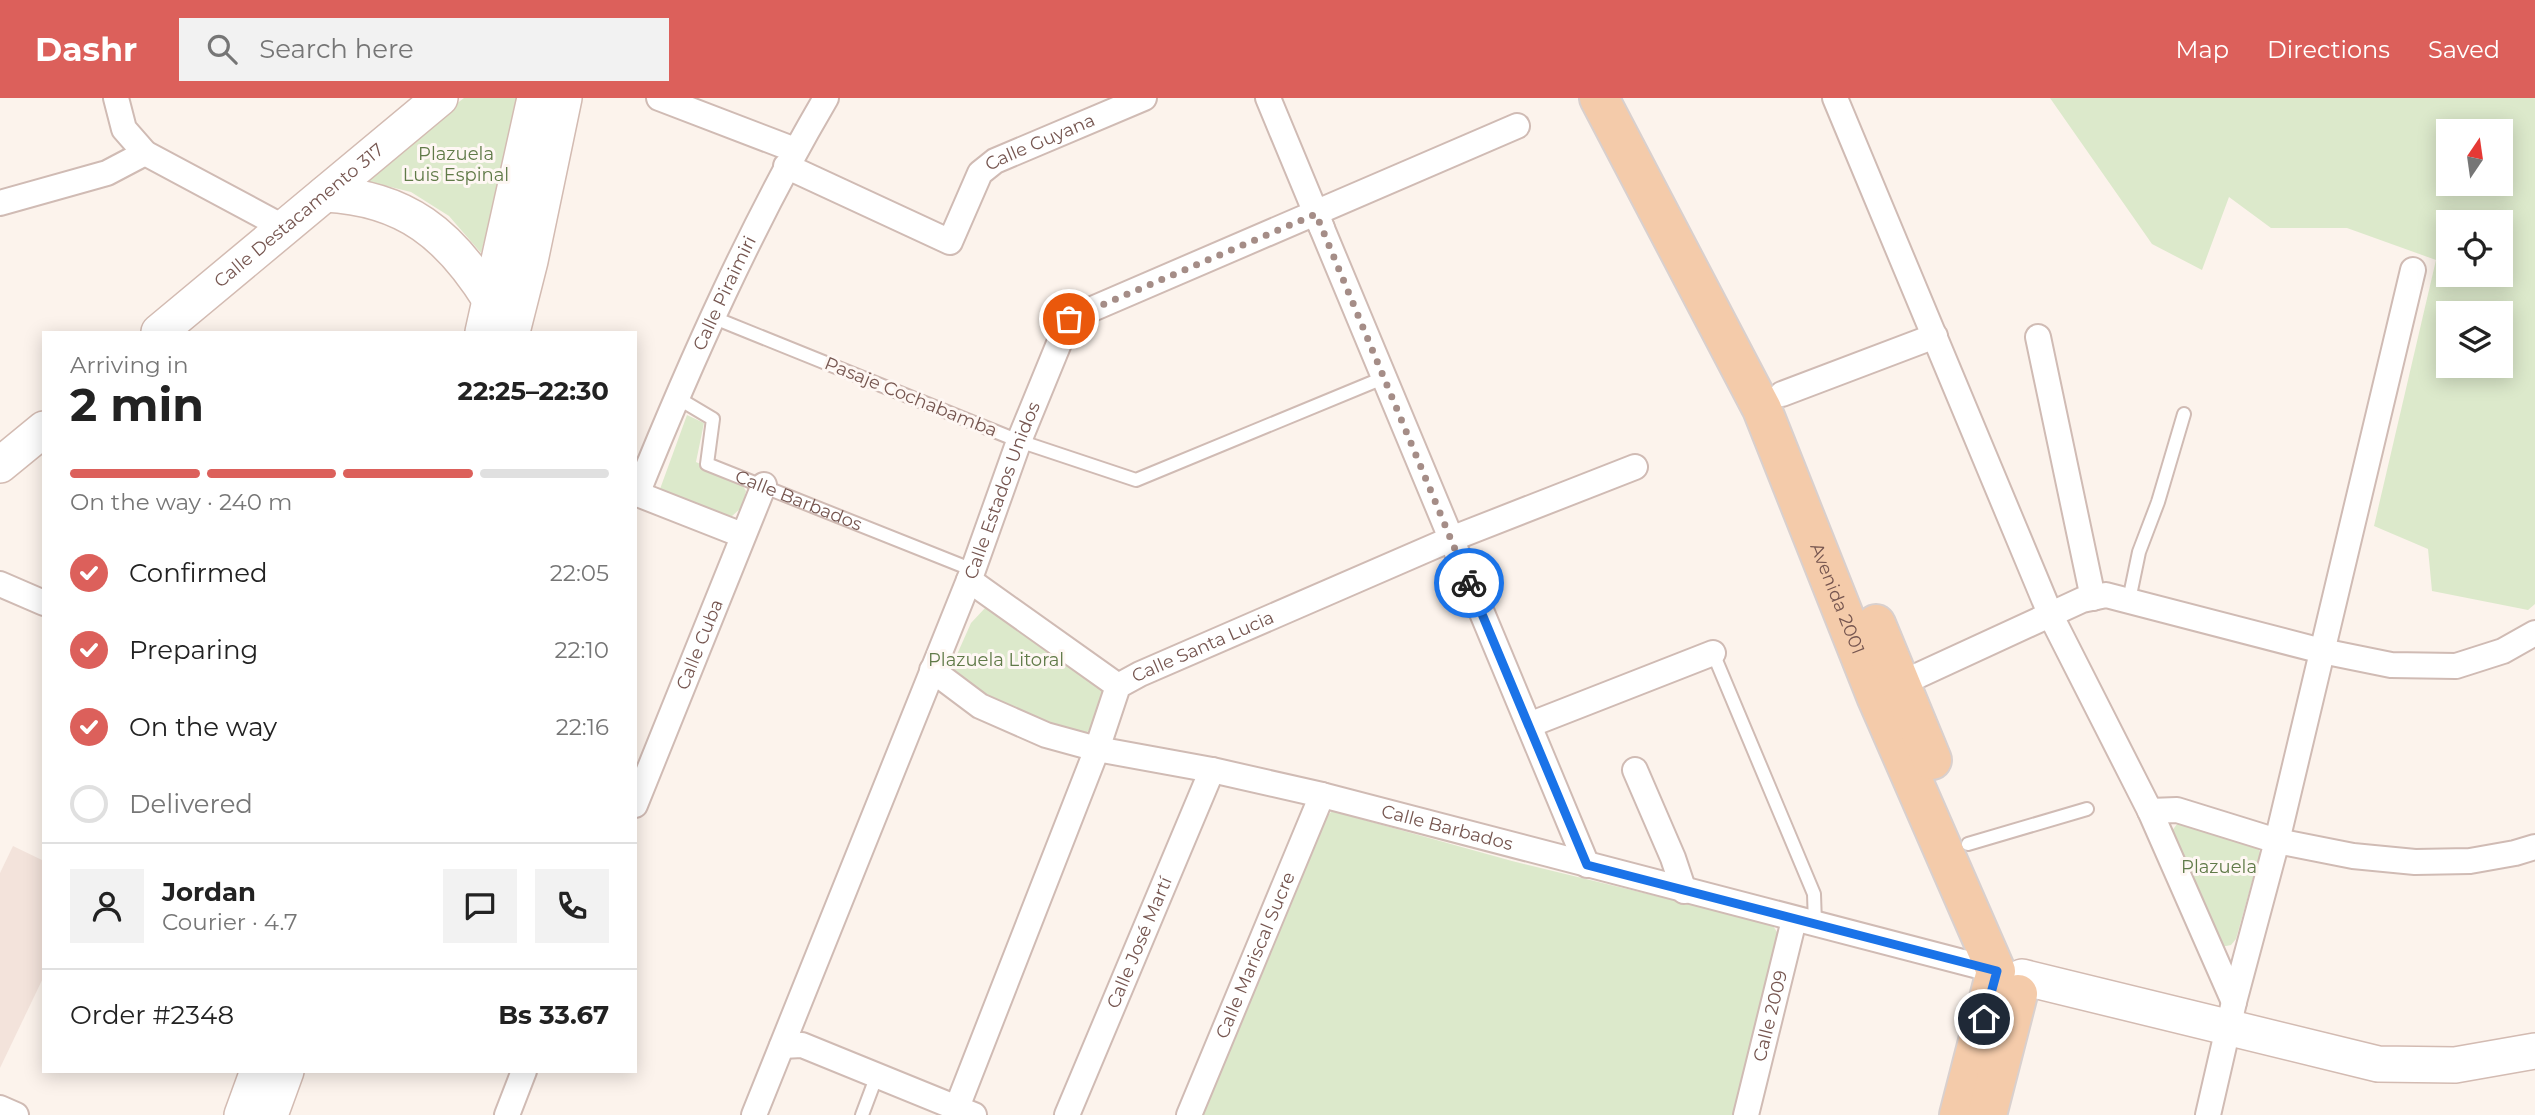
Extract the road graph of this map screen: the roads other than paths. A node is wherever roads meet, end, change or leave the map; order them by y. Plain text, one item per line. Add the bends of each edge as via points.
1 (116, 98) edge
2 (440, 98) edge
3 (536, 98) edge
4 (564, 98) edge
5 (659, 98) edge
6 (826, 98) edge
7 (1144, 98) edge
8 (1268, 98) edge
9 (1600, 98) edge
10 (1627, 98) edge
11 (1835, 98) edge
12 (1517, 125) dead end
13 (145, 153) junction
14 (790, 158) junction
15 (326, 194) junction
16 (0, 203) edge
17 (1316, 214) junction
18 (285, 228) junction
19 (2413, 270) dead end
20 (712, 317) junction
21 (501, 318) edge
22 (160, 331) edge
23 (1936, 336) junction
24 (2038, 337) dead end
25 (1383, 378) junction
26 (1782, 394) junction
27 (676, 397) junction
28 (2184, 414) dead end
29 (42, 431) edge
30 (1019, 441) junction
31 (0, 465) edge
32 (1635, 467) dead end
33 (764, 485) junction
34 (637, 492) edge
35 (637, 494) edge
36 (1448, 533) junction
37 (742, 535) junction
38 (971, 575) junction
39 (0, 584) edge
40 (2093, 598) junction
41 (2129, 600) junction
42 (42, 602) edge
43 (2051, 616) junction
44 (2535, 633) edge
45 (2322, 651) junction
46 (1713, 653) joint
47 (932, 670) junction
48 (1118, 687) junction
49 (1888, 690) junction
50 (1529, 725) junction
51 (1097, 749) junction
52 (1635, 769) dead end
53 (1212, 770) junction
54 (1322, 795) junction
55 (637, 801) edge
56 (2087, 809) dead end
57 (2150, 811) junction
58 (2277, 841) junction
59 (1968, 844) junction
60 (2535, 847) edge
61 (1587, 865) junction
62 (1684, 891) junction
63 (1805, 922) junction
64 (2010, 974) junction
65 (2232, 1016) junction
66 (782, 1046) junction
67 (2535, 1051) edge
68 (257, 1073) edge
69 (285, 1073) edge
70 (523, 1073) edge
71 (877, 1075) junction
72 (0, 1108) edge
73 (961, 1113) edge
74 (16, 1115) edge
75 (242, 1115) edge
76 (270, 1115) edge
77 (507, 1115) edge
78 (754, 1115) edge
79 (862, 1115) edge
80 (1067, 1115) edge
81 (1189, 1115) edge
82 (1746, 1115) edge
83 (1959, 1115) edge
84 (1987, 1115) edge
85 (2208, 1115) edge

1 - 13 street via 124,129
2 - 15 street, Calle Destacamento 317
3 - 21 street
4 - 21 street via 530,261
5 - 14 street, Calle Guyana
6 - 14 street, Calle Piraimiri
7 - 14 street, Calle Guyana via 995,161 980,173 950,242
8 - 17 street
9 - 49 main road, Avenida 2001 via 1762,409
10 - 26 main road, Avenida 2001
11 - 23 street
12 - 17 street, Calle Estados Unidos
13 - 16 street via 107,173
13 - 18 street
14 - 20 street, Calle Piraimiri
15 - 18 street, Calle Destacamento 317
15 - 21 street via 398,209 449,245 470,267
17 - 25 street
17 - 30 street, Calle Estados Unidos via 1069,319
17 - 36 street
18 - 22 street, Calle Destacamento 317
19 - 45 street
20 - 27 street, Calle Piraimiri
20 - 30 lane, Pasaje Cochabamba
23 - 26 street
23 - 43 street
24 - 40 street
25 - 30 lane, Pasaje Cochabamba via 1136,481
25 - 36 street
26 - 49 main road, Avenida 2001
27 - 33 lane, Calle Barbados via 713,419 707,464
27 - 34 street, Calle Piraimiri
28 - 41 lane via 2139,552
29 - 31 street
30 - 38 street, Calle Estados Unidos
32 - 36 street, Calle Santa Lucia
33 - 37 street, Calle Cuba
33 - 38 lane, Calle Barbados
35 - 37 street
36 - 48 street, Calle Santa Lucia
36 - 50 street
37 - 55 street, Calle Cuba
38 - 47 street, Calle Estados Unidos
38 - 48 street
39 - 42 street
40 - 41 street via 2106,595
40 - 43 street
41 - 45 street
43 - 49 street
43 - 57 street
44 - 45 street via 2503,651 2456,666 2391,665
45 - 58 street
46 - 50 street
46 - 63 lane via 1814,894
47 - 51 street, Calle Barbados via 980,706 1046,735
47 - 66 street, Calle Estados Unidos
48 - 51 street, Calle Santa Lucia
49 - 59 main road, Avenida 2001
49 - 64 main road, Avenida 2001
50 - 61 street
51 - 53 street, Calle Barbados
51 - 73 street, Calle Santa Lucia
52 - 62 street
53 - 54 street, Calle Barbados
53 - 80 street, Calle José Martí
54 - 61 street, Calle Barbados
54 - 81 street, Calle Mariscal Sucre
56 - 59 lane
57 - 58 street via 2177,810
57 - 65 street
58 - 60 street via 2415,862 2470,861
58 - 65 street
59 - 64 main road, Avenida 2001
61 - 62 street, Calle Barbados
62 - 63 street, Calle Barbados
63 - 64 street, Calle Barbados
63 - 82 street, Calle 2009
64 - 65 street
64 - 83 main road
64 - 84 main road
65 - 67 street via 2378,1064 2455,1065
65 - 85 street
66 - 71 street via 802,1045
66 - 78 street, Calle Estados Unidos
68 - 75 street
69 - 76 street
70 - 77 street
71 - 73 street
71 - 79 lane
72 - 74 street

